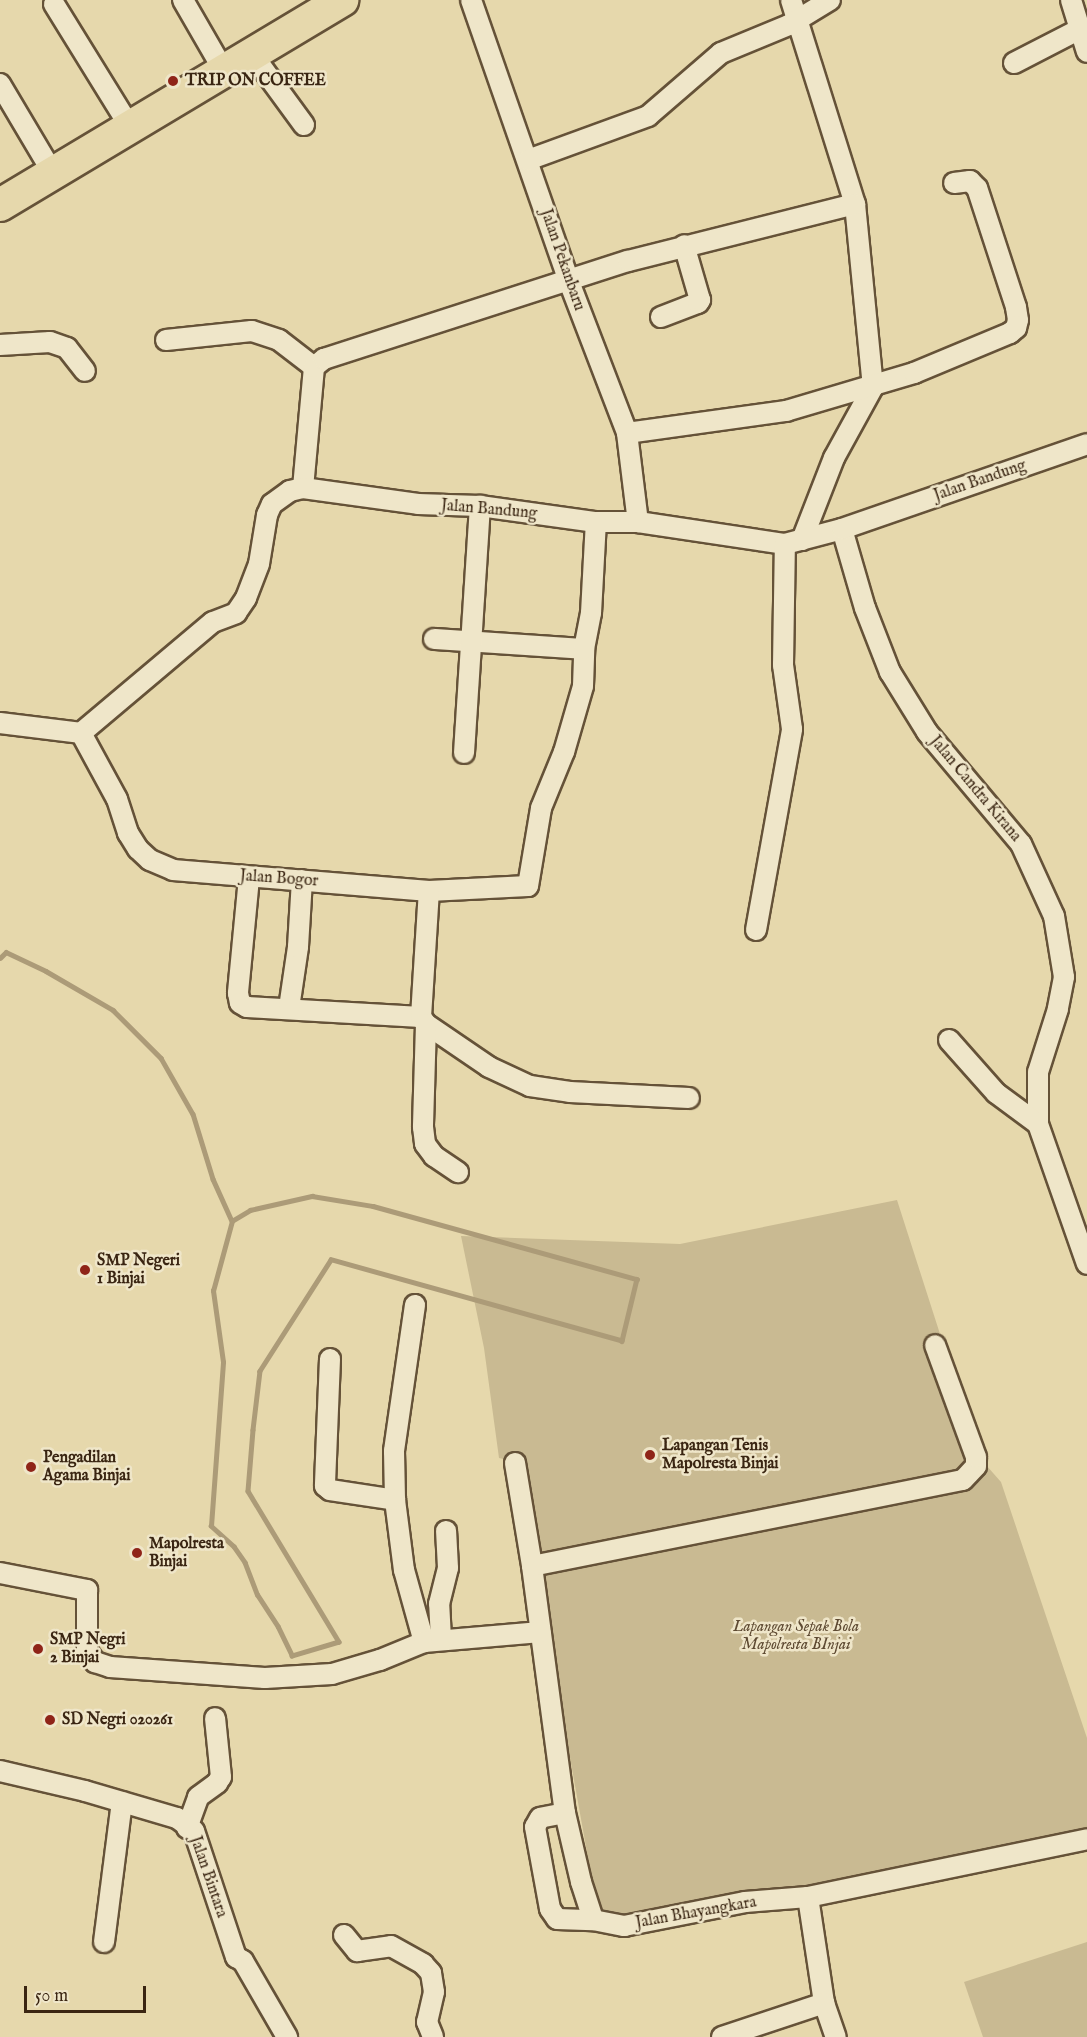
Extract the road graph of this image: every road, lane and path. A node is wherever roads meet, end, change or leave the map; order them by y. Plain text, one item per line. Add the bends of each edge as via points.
1 (183, 0) edge
2 (342, 0) edge
3 (471, 0) edge
4 (790, 0) edge
5 (830, 0) edge
6 (1071, 0) edge
7 (54, 4) dead end
8 (797, 19) junction
9 (1080, 29) junction
10 (1087, 52) edge
11 (252, 54) junction
12 (1014, 63) dead end
13 (224, 71) junction
14 (0, 84) edge
15 (304, 125) dead end
16 (130, 127) junction
17 (528, 160) junction
18 (54, 175) junction
19 (954, 183) dead end
20 (855, 204) junction
21 (0, 205) edge
22 (684, 245) junction
23 (568, 279) junction
24 (661, 317) dead end
25 (166, 340) dead end
26 (0, 345) edge
27 (314, 367) junction
28 (85, 371) dead end
29 (873, 387) junction
30 (627, 433) junction
31 (1087, 444) edge
32 (303, 488) junction
33 (480, 506) junction
34 (596, 522) junction
35 (638, 522) junction
36 (842, 529) junction
37 (794, 542) junction
38 (434, 639) dead end
39 (471, 642) junction
40 (584, 649) junction
41 (0, 723) edge
42 (81, 733) junction
43 (464, 753) dead end
44 (249, 878) junction
45 (302, 880) junction
46 (429, 891) junction
47 (756, 930) dead end
48 (290, 1008) junction
49 (424, 1020) junction
50 (949, 1040) dead end
51 (689, 1098) dead end
52 (1038, 1124) junction
53 (458, 1172) dead end
54 (1087, 1264) edge
55 (415, 1305) dead end
56 (935, 1345) dead end
57 (330, 1359) dead end
58 (516, 1463) dead end
59 (395, 1500) junction
60 (446, 1531) dead end
61 (532, 1566) junction
62 (0, 1573) edge
63 (541, 1632) junction
64 (433, 1640) junction
65 (214, 1718) dead end
66 (0, 1771) edge
67 (122, 1802) junction
68 (565, 1813) junction
69 (187, 1828) junction
70 (1087, 1839) edge
71 (808, 1897) junction
72 (593, 1920) junction
73 (344, 1935) dead end
74 (104, 1942) dead end
75 (824, 2003) junction
76 (286, 2037) edge
77 (433, 2037) edge
78 (722, 2037) edge
79 (836, 2037) edge

1 - 13 street
2 - 11 main road
3 - 17 street, Jalan Pekanbaru
4 - 8 street
5 - 8 street
6 - 9 street
7 - 16 street
8 - 17 street via 721,53 648,116
8 - 20 street
9 - 10 street
9 - 12 street
11 - 13 main road
11 - 15 street
13 - 16 main road
14 - 18 street
16 - 18 main road
17 - 23 street, Jalan Pekanbaru
18 - 21 main road
19 - 29 street via 970,181 977,188 1016,308 1016,328
20 - 22 street
20 - 29 street
22 - 23 street
22 - 24 street via 700,300
23 - 27 street via 324,359
23 - 30 street, Jalan Pekanbaru
25 - 27 street via 252,331 279,340
26 - 28 street via 50,342 67,348
27 - 32 street
29 - 30 street via 786,411
29 - 37 street
30 - 35 street, Jalan Pekanbaru
31 - 36 street, Jalan Bandung
32 - 33 street, Jalan Bandung via 418,504
32 - 42 street via 290,491 270,509 259,564 236,613 213,622
33 - 34 street, Jalan Bandung
33 - 39 street
34 - 35 street, Jalan Bandung
34 - 40 street via 591,614
35 - 37 street, Jalan Bandung
36 - 37 street, Jalan Bandung
36 - 52 street, Jalan Candra Kirana via 864,608 890,672 927,732 1021,844 1054,916 1064,977 1038,1072
37 - 47 street via 783,664 792,729
38 - 39 street
39 - 40 street
39 - 43 street
40 - 46 street, Jalan Bogor via 579,705 542,808 528,886
41 - 42 street
42 - 44 street, Jalan Bogor via 117,800 128,833 150,860 173,870
44 - 45 street, Jalan Bogor
44 - 48 street via 239,1001 247,1007
45 - 46 street, Jalan Bogor
45 - 48 street
46 - 49 street
48 - 49 street
49 - 51 street via 489,1066 530,1086
49 - 53 street via 423,1136 434,1156
50 - 52 street via 996,1093
52 - 54 street, Jalan Candra Kirana
55 - 59 street via 394,1450
56 - 61 street via 976,1457 976,1466 963,1479
57 - 59 street via 325,1486
58 - 61 street
59 - 64 street via 404,1570
60 - 64 street via 448,1568
61 - 63 street
62 - 64 street via 87,1590 87,1652 95,1662 110,1667 265,1678 332,1674
63 - 64 street
63 - 68 street
65 - 69 street via 221,1777 198,1797
66 - 67 street, Jalan Bintara
67 - 69 street, Jalan Bintara via 177,1818
67 - 74 street
68 - 72 street
68 - 72 street, Jalan Bhayangkara via 540,1818 535,1827 550,1909 557,1919
69 - 76 street, Jalan Bintara via 194,1831 236,1957 243,1961
70 - 71 street, Jalan Bhayangkara
71 - 72 street, Jalan Bhayangkara via 745,1902 624,1926
71 - 75 street
73 - 77 street via 357,1951 387,1945 418,1961 431,1973 434,1983 427,2022
75 - 78 street
75 - 79 street

